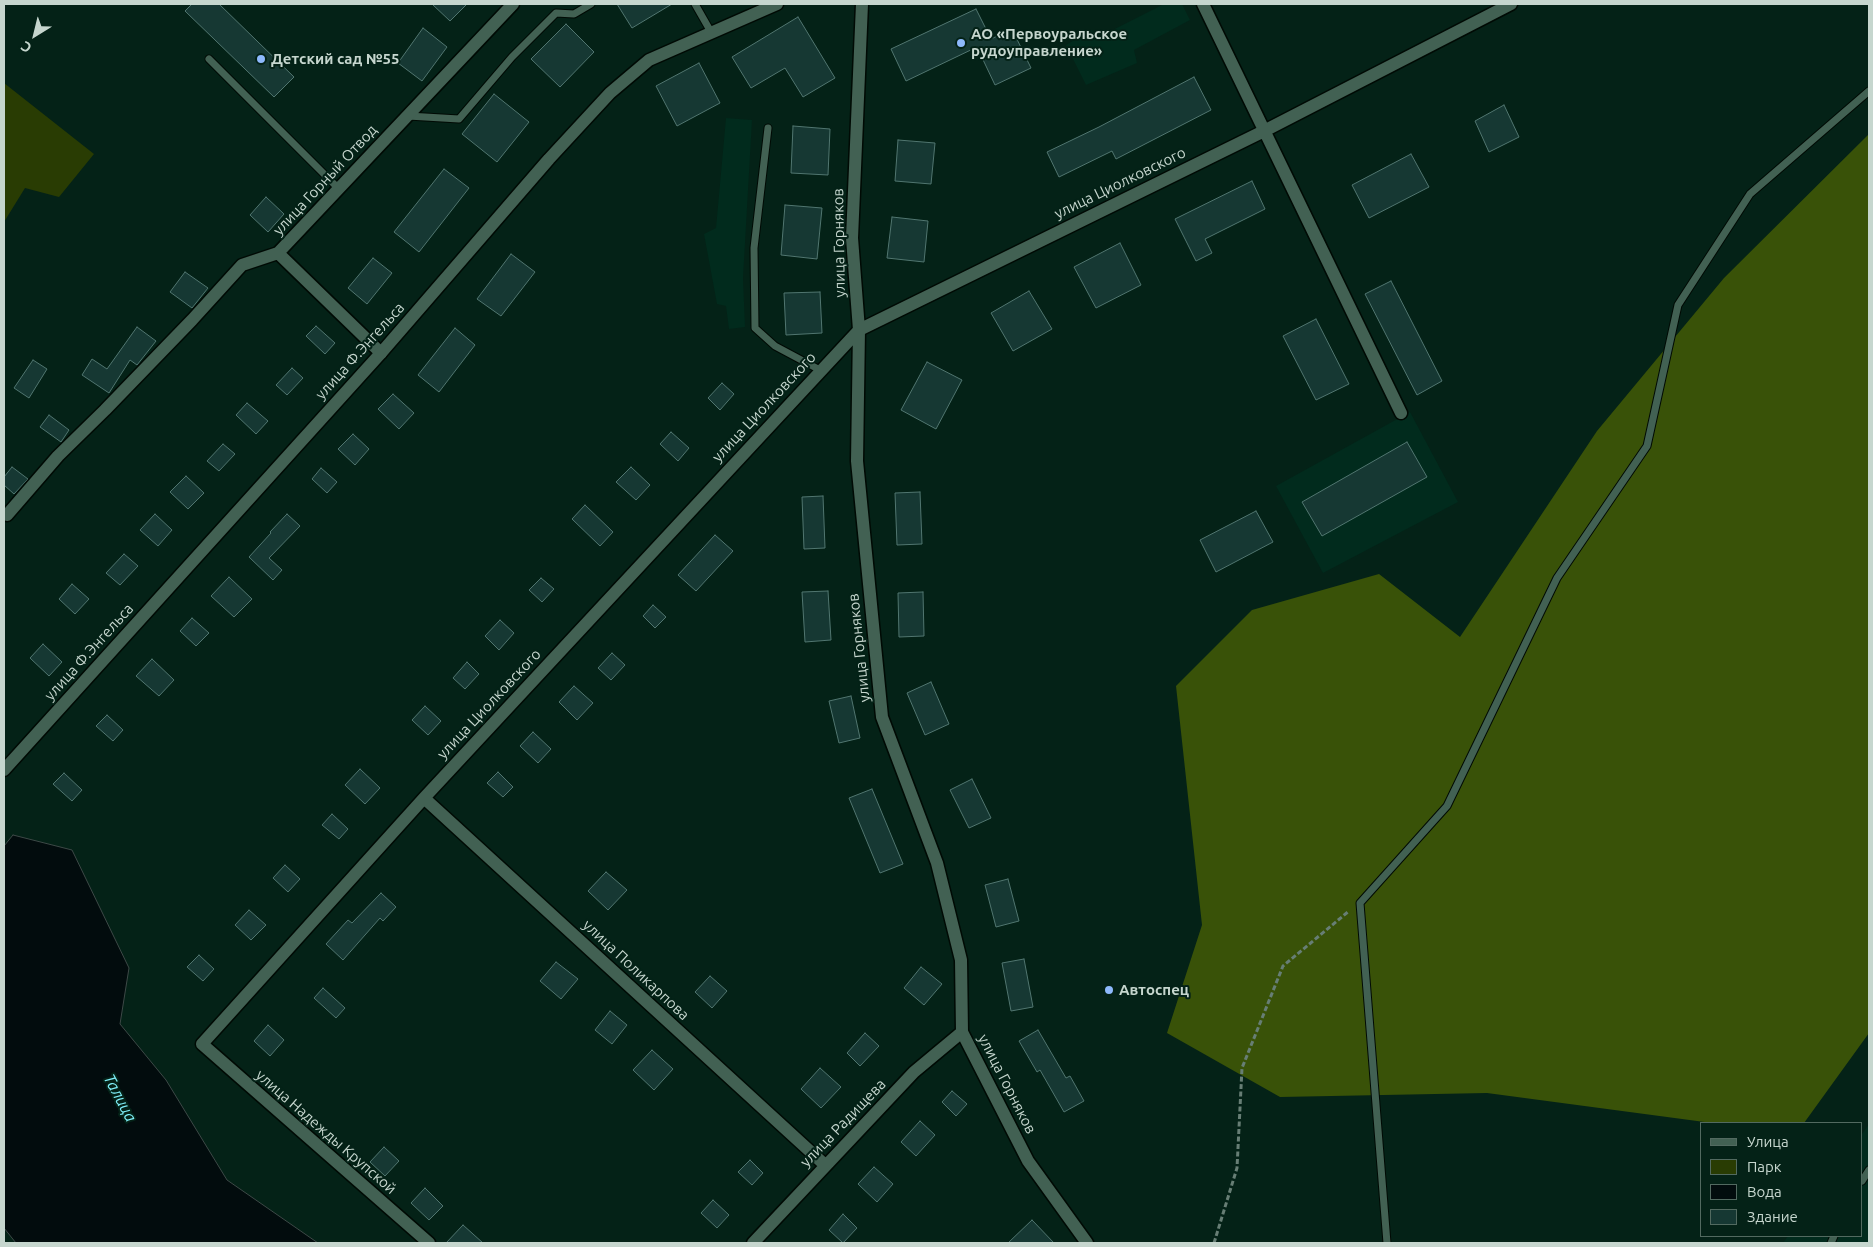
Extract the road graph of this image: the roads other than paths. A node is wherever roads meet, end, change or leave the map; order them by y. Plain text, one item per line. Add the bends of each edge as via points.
1 (512, 4) edge
2 (591, 4) edge
3 (695, 4) edge
4 (777, 4) edge
5 (862, 4) edge
6 (1203, 4) edge
7 (1511, 4) edge
8 (711, 32) junction
9 (209, 59) dead end
10 (1869, 91) edge
11 (407, 116) junction
12 (768, 128) dead end
13 (1264, 131) junction
14 (339, 189) junction
15 (278, 253) junction
16 (859, 330) junction
17 (381, 353) junction
18 (820, 370) junction
19 (1400, 413) dead end
20 (7, 515) dead end
21 (4, 770) edge
22 (424, 798) junction
23 (962, 1032) junction
24 (202, 1044) joint
25 (825, 1165) junction
26 (429, 1243) edge
27 (753, 1243) edge
28 (1087, 1243) edge
29 (1387, 1243) edge

1 - 11 street, улица Горный Отвод
2 - 11 lane via 574,14 556,13 512,57 459,119
3 - 8 lane
4 - 8 street, улица Ф.Энгельса
5 - 16 street, улица Горняков via 852,238
6 - 13 street
7 - 13 street, улица Циолковского
8 - 17 street, улица Ф.Энгельса via 648,60 610,93
9 - 14 lane
10 - 29 lane via 1750,194 1678,305 1647,446 1557,578 1447,806 1360,903
11 - 14 street, улица Горный Отвод
12 - 18 lane via 754,248 755,328 775,346
13 - 16 street, улица Циолковского
13 - 19 street
14 - 15 street, улица Горный Отвод
15 - 17 street
15 - 20 street, улица Горный Отвод via 242,265 58,456
16 - 18 street, улица Циолковского
16 - 23 street, улица Горняков via 857,461 882,718 939,873 961,960
17 - 21 street, улица Ф.Энгельса
18 - 22 street, улица Циолковского
22 - 24 street, улица Циолковского
22 - 25 street, улица Поликарпова
23 - 25 street, улица Радищева via 914,1072
23 - 28 street, улица Горняков via 1028,1161
24 - 26 street, улица Надежды Крупской
25 - 27 street, улица Радищева

